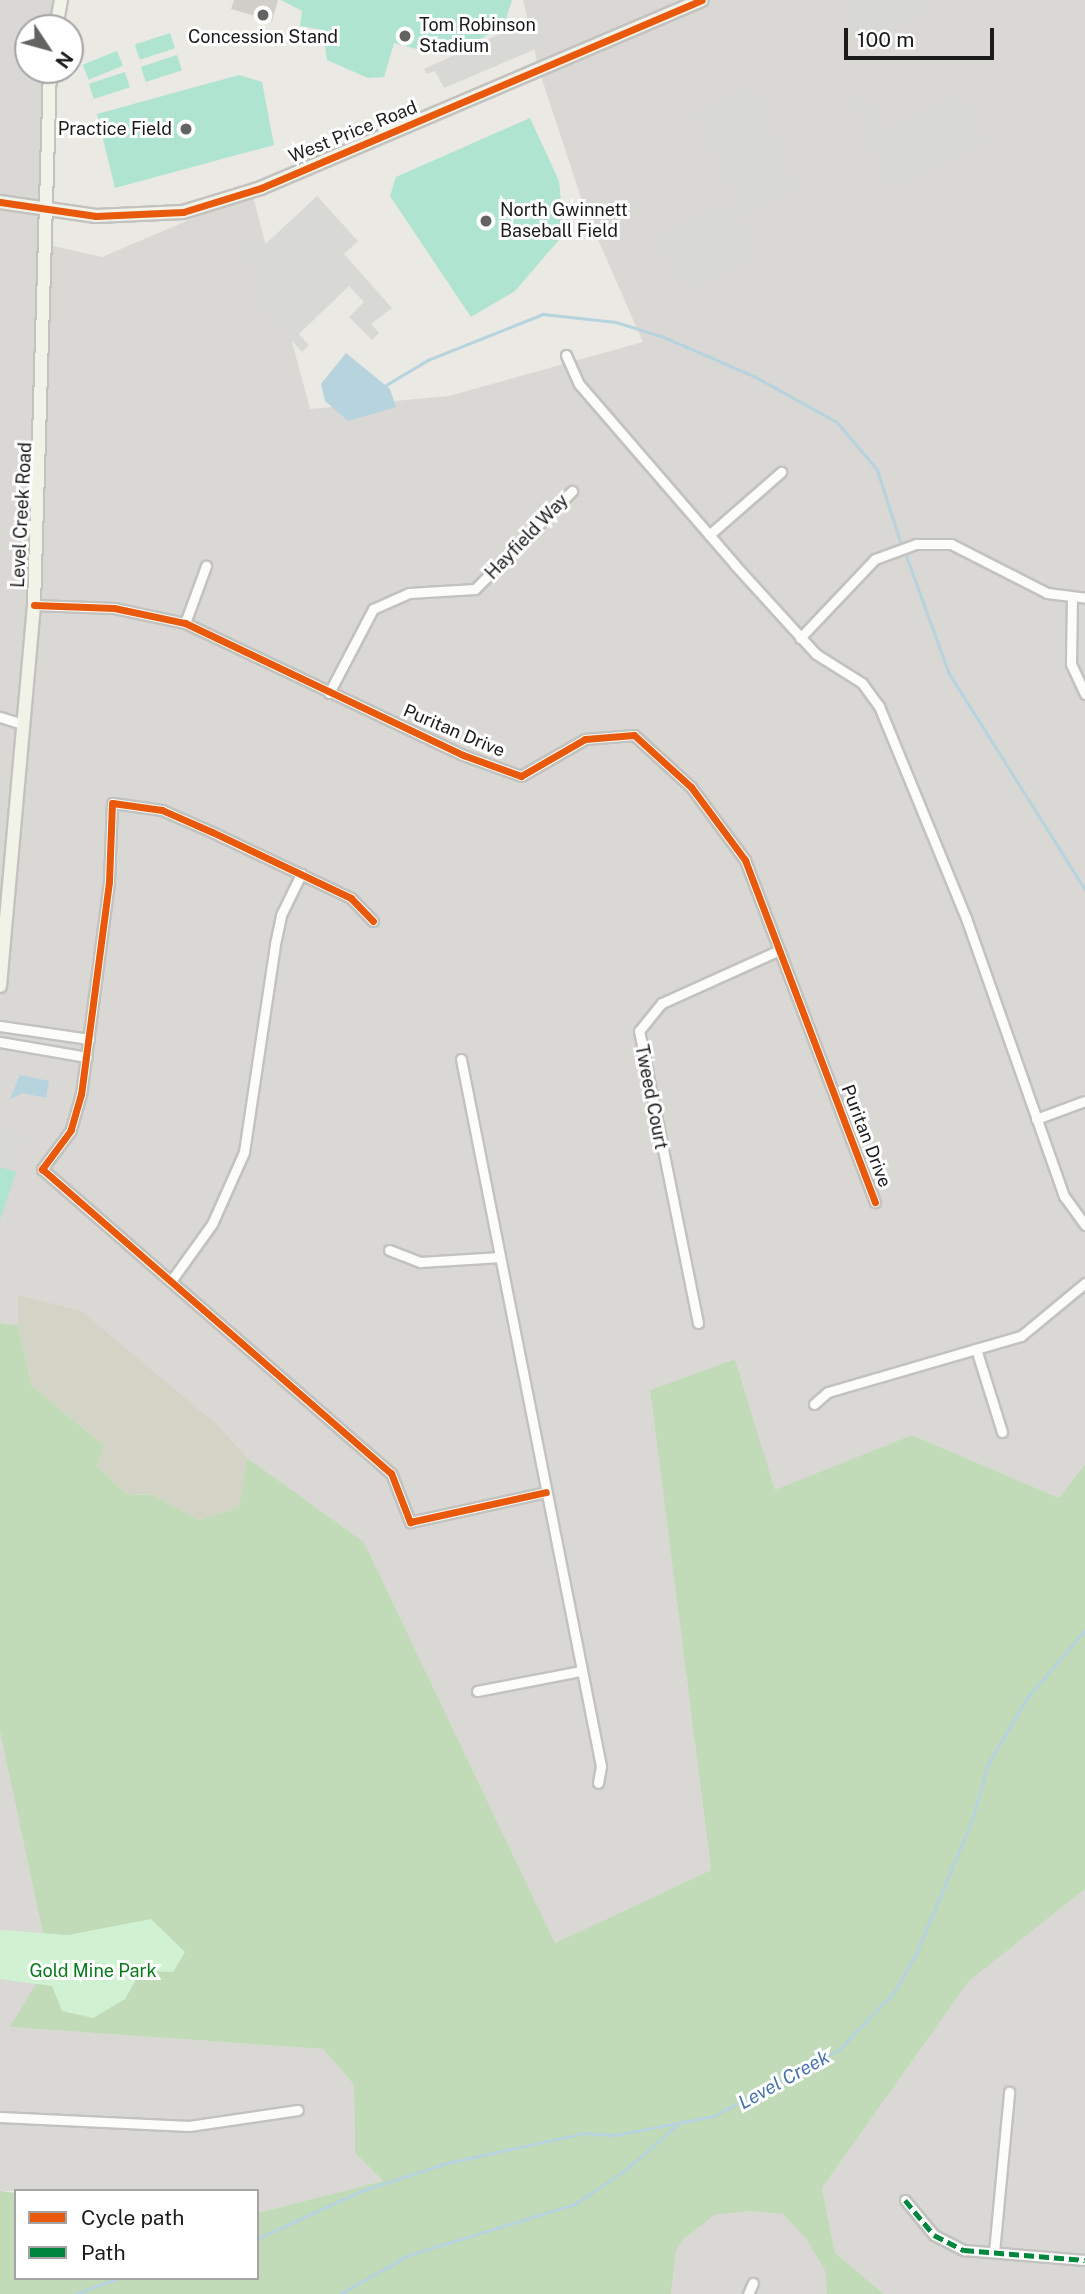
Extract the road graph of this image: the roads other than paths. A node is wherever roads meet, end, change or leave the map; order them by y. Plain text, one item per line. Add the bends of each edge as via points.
1 (702, 0) edge
2 (50, 84) edge
3 (0, 202) edge
4 (46, 212) junction
5 (566, 355) dead end
6 (781, 472) dead end
7 (572, 491) dead end
8 (709, 535) junction
9 (206, 566) dead end
10 (1072, 598) junction
11 (1085, 598) edge
12 (34, 605) junction
13 (185, 623) junction
14 (800, 638) junction
15 (329, 693) junction
16 (1085, 694) edge
17 (0, 717) edge
18 (23, 724) junction
19 (301, 874) junction
20 (373, 921) dead end
21 (777, 950) junction
22 (0, 986) edge
23 (0, 1026) edge
24 (89, 1039) junction
25 (0, 1042) edge
26 (87, 1057) junction
27 (461, 1059) dead end
28 (1085, 1101) edge
29 (1036, 1119) junction
30 (875, 1202) dead end
31 (1085, 1225) edge
32 (389, 1250) dead end
33 (500, 1257) junction
34 (171, 1281) junction
35 (1085, 1283) edge
36 (698, 1324) dead end
37 (976, 1349) junction
38 (814, 1404) dead end
39 (1002, 1432) dead end
40 (546, 1492) junction
41 (581, 1671) junction
42 (477, 1691) dead end
43 (598, 1783) dead end
44 (1009, 2092) dead end
45 (298, 2110) dead end
46 (0, 2116) edge
47 (905, 2200) dead end
48 (993, 2252) junction
49 (1085, 2260) edge
50 (754, 2283) dead end
51 (748, 2294) edge

1 - 4 street, West Price Road via 248,192 183,212 131,218
2 - 4 street, Level Creek Road
3 - 4 street, West Price Road
4 - 12 street, Level Creek Road
5 - 8 street via 579,384
6 - 8 street
7 - 15 street, Hayfield Way via 475,589 409,593 373,609
8 - 14 street
9 - 13 street
10 - 11 street
10 - 14 street via 1047,593 951,544 916,544 875,559
10 - 16 street via 1071,664
12 - 13 street, Puritan Drive via 114,608
12 - 18 street, Level Creek Road
13 - 15 street, Puritan Drive
14 - 29 street via 862,683 879,706 966,918
15 - 21 street, Puritan Drive via 521,776 585,739 634,735 663,756 724,826 745,860
17 - 18 street
18 - 22 street, Level Creek Road
19 - 20 street via 351,898
19 - 24 street via 162,810 112,803 109,882
19 - 34 street via 277,934 244,1152 212,1224
21 - 30 street, Puritan Drive
21 - 36 street, Tweed Court via 662,1003 639,1031
23 - 24 street
24 - 26 street
25 - 26 street
26 - 34 street via 71,1130 42,1169
27 - 33 street
28 - 29 street
29 - 31 street via 1064,1196
32 - 33 street via 421,1262
33 - 40 street
34 - 40 street via 391,1473 410,1522
35 - 37 street via 1032,1330
37 - 38 street via 828,1392
37 - 39 street
40 - 41 street
41 - 42 street
41 - 43 street via 601,1766
44 - 48 street
45 - 46 street via 189,2126
47 - 48 street via 934,2235 964,2250
48 - 49 street
50 - 51 street

